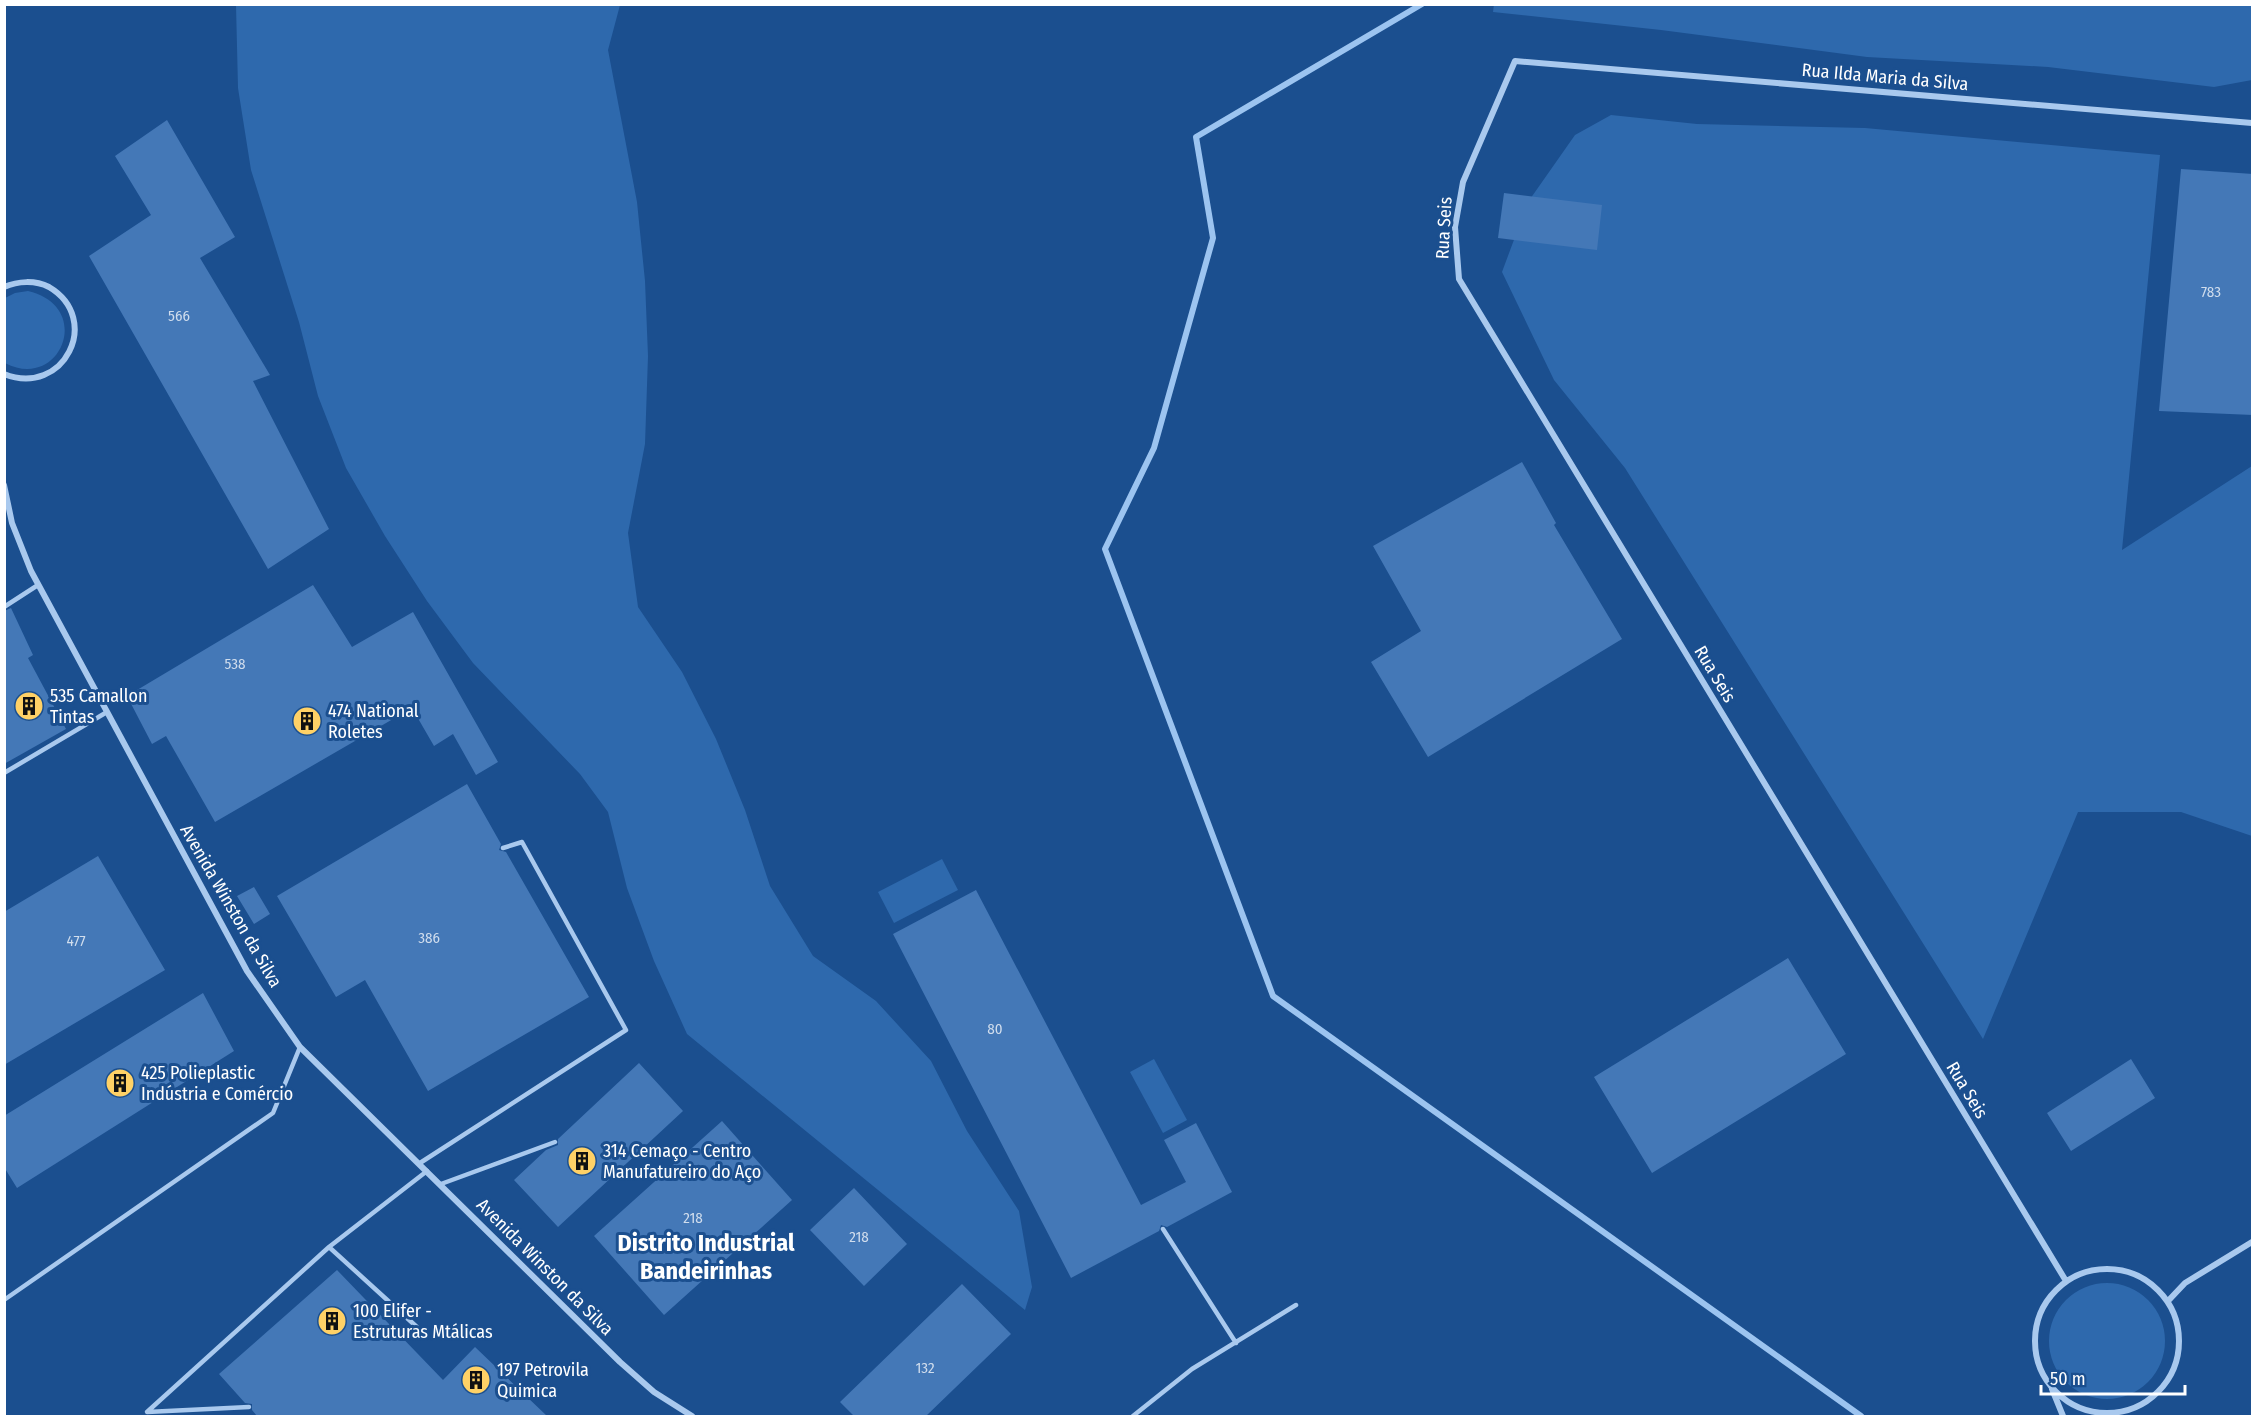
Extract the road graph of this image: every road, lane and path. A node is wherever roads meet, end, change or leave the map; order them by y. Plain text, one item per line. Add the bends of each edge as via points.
1 (1515, 61) joint
2 (2253, 123) edge
3 (4, 287) edge
4 (4, 374) edge
5 (4, 485) edge
6 (38, 585) junction
7 (4, 607) edge
8 (107, 712) junction
9 (4, 773) edge
10 (503, 848) dead end
11 (300, 1047) junction
12 (555, 1142) dead end
13 (420, 1163) junction
14 (427, 1171) junction
15 (441, 1184) junction
16 (1162, 1229) dead end
17 (2253, 1242) edge
18 (329, 1247) junction
19 (2066, 1281) junction
20 (4, 1300) edge
21 (2168, 1301) junction
22 (1296, 1305) dead end
23 (418, 1328) dead end
24 (1236, 1343) junction
25 (2050, 1386) junction
26 (2139, 1406) junction
27 (249, 1407) dead end
28 (691, 1416) edge
29 (1134, 1416) edge
30 (2063, 1416) edge
31 (2132, 1416) edge

1 - 2 street, Rua Ilda Maria da Silva
1 - 19 street, Rua Seis via 1462,182 1455,227 1459,279
3 - 4 street via 28,281 57,292 74,318 75,335 66,358 48,374 32,379
5 - 6 street, Avenida Winston da Silva via 12,522
6 - 7 lane
6 - 8 street, Avenida Winston da Silva
8 - 9 lane
8 - 11 street, Avenida Winston da Silva via 247,971
10 - 13 lane via 522,842 626,1030
11 - 13 street, Avenida Winston da Silva
11 - 20 lane via 273,1113
12 - 15 lane
13 - 14 street, Avenida Winston da Silva
14 - 15 street, Avenida Winston da Silva
14 - 18 lane
15 - 28 street, Avenida Winston da Silva via 620,1362 654,1392
16 - 24 lane
17 - 21 street via 2185,1283
18 - 23 lane
18 - 27 lane via 147,1412
19 - 21 street via 2087,1271 2110,1268 2133,1272 2153,1284
19 - 25 street via 2049,1297 2038,1318 2038,1364
21 - 26 street via 2178,1322 2179,1347 2173,1371 2159,1392
22 - 24 lane
24 - 29 lane via 1192,1369
25 - 26 street via 2068,1402 2091,1412 2116,1413
25 - 30 street
26 - 31 street

